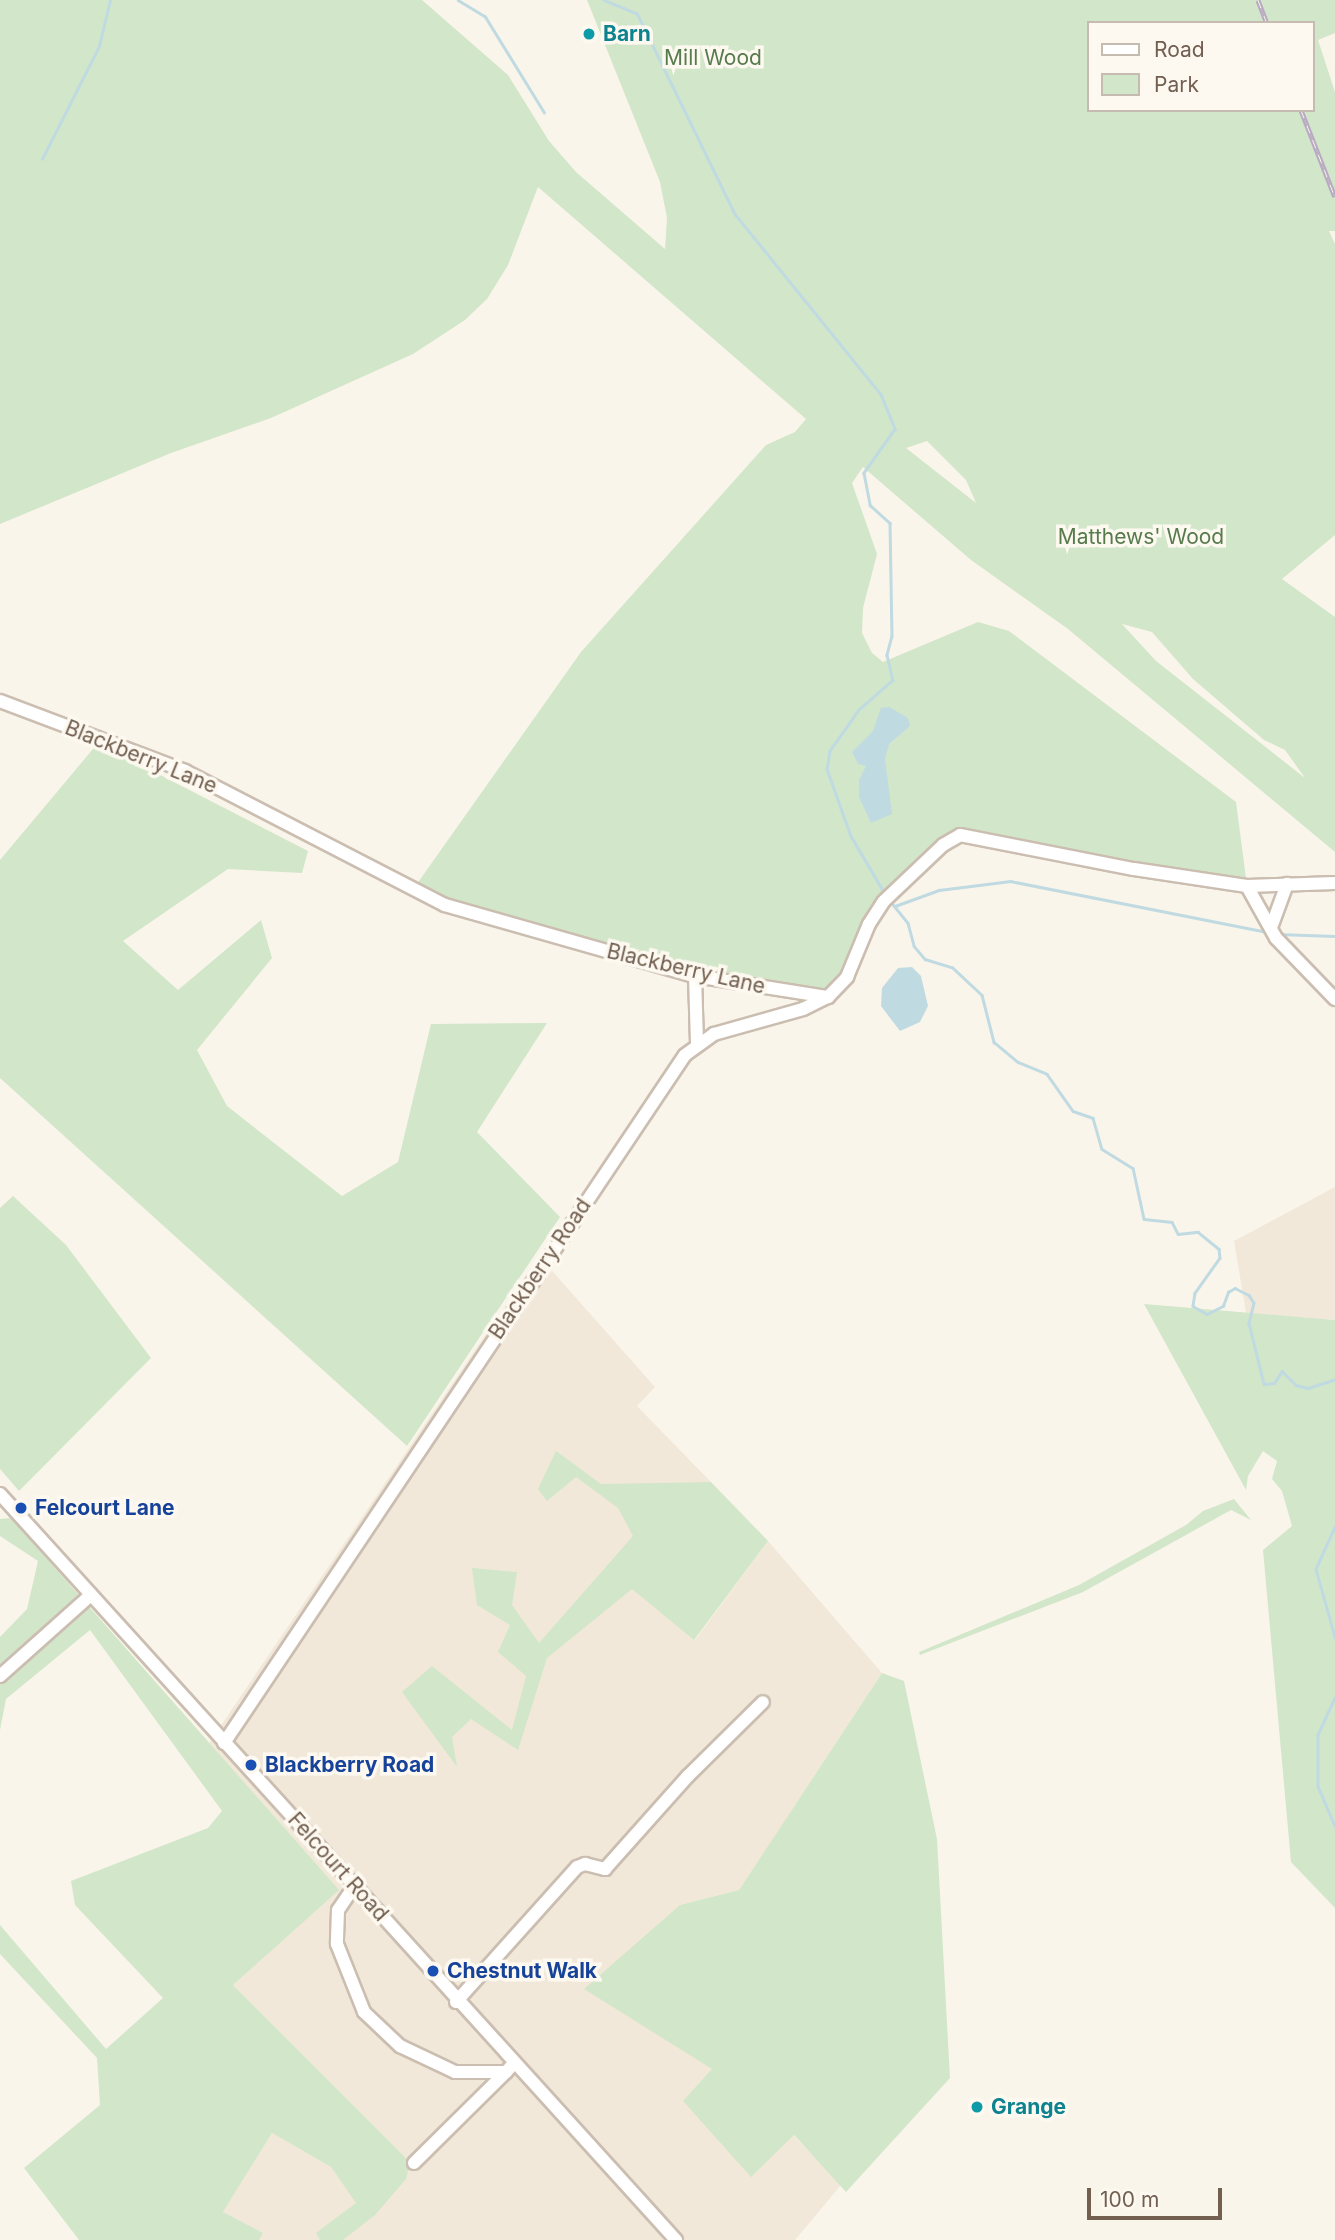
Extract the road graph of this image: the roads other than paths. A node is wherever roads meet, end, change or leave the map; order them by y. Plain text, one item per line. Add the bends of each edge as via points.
1 (0, 701) edge
2 (1335, 883) edge
3 (1287, 884) junction
4 (1247, 886) junction
5 (1272, 925) junction
6 (695, 976) junction
7 (828, 997) junction
8 (1335, 999) edge
9 (697, 1043) junction
10 (0, 1494) edge
11 (91, 1595) junction
12 (0, 1676) edge
13 (763, 1702) dead end
14 (225, 1743) junction
15 (355, 1885) junction
16 (456, 2002) junction
17 (510, 2067) junction
18 (414, 2163) dead end
19 (676, 2240) edge

1 - 6 street, Blackberry Lane via 185,771 445,905
2 - 3 street
3 - 4 street
3 - 5 street
4 - 5 street
4 - 7 street via 1134,870 960,835 943,845 884,901 847,977
5 - 8 street via 1276,938
6 - 7 street, Blackberry Lane
6 - 9 street
7 - 9 street
9 - 14 street, Blackberry Road via 674,1070
10 - 11 street, Felcourt Road
11 - 12 street
11 - 14 street, Felcourt Road
13 - 16 street via 688,1776 605,1869 585,1864 578,1867
14 - 15 street, Felcourt Road
15 - 16 street, Felcourt Road
15 - 17 street via 338,1910 337,1944 364,2012 400,2046 430,2063 473,2076
16 - 17 street, Felcourt Road
17 - 18 street
17 - 19 street, Felcourt Road

